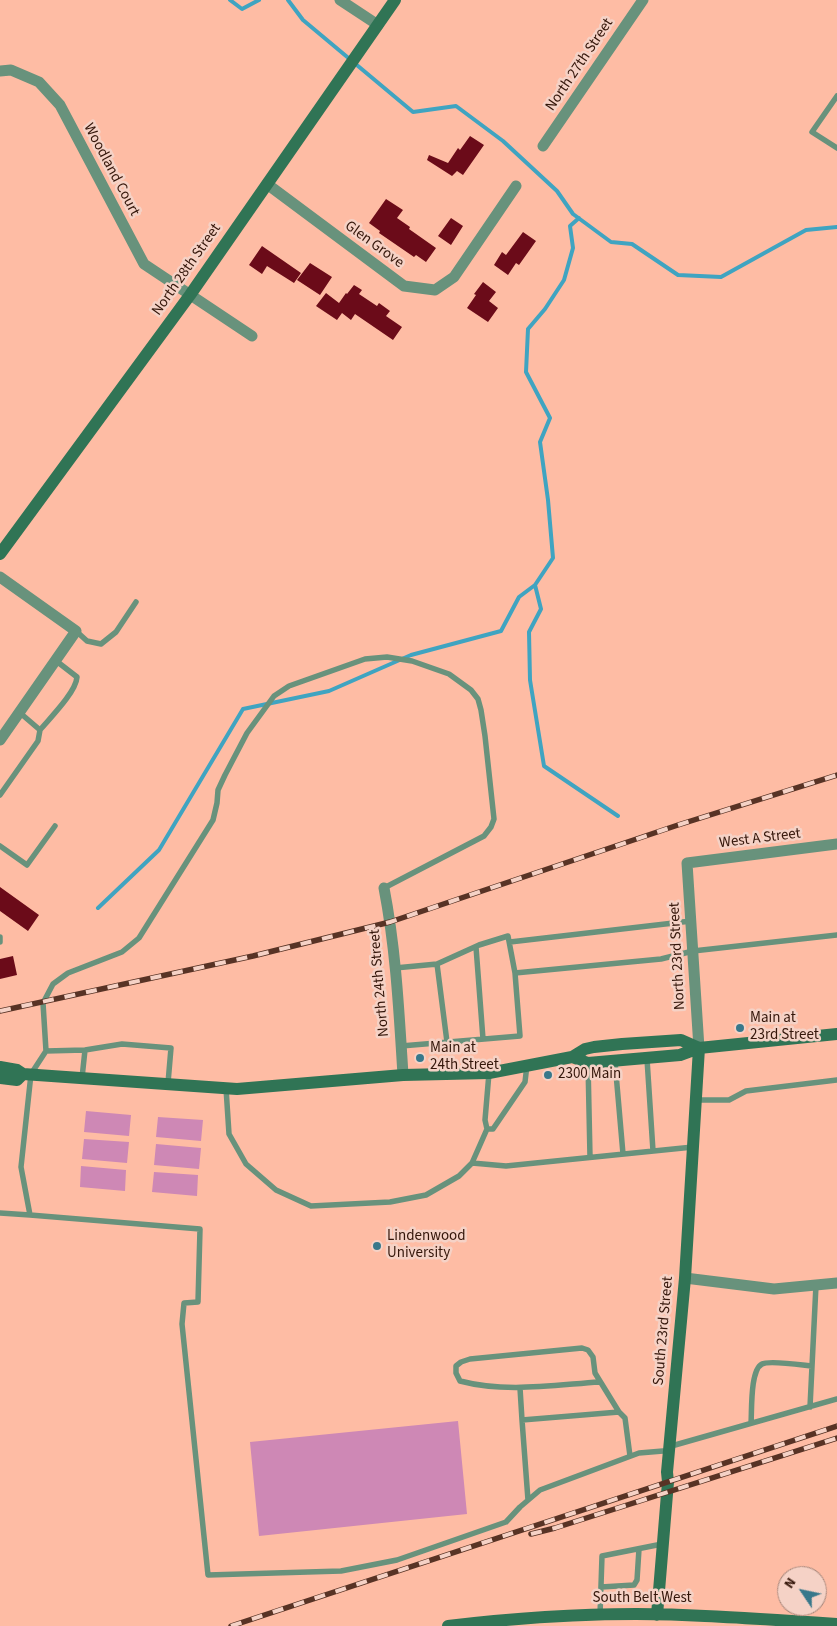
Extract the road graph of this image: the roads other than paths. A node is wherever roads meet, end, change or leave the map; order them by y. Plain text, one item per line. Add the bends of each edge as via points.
1 (340, 0) edge
2 (396, 0) edge
3 (643, 0) edge
4 (378, 25) junction
5 (0, 70) edge
6 (837, 96) edge
7 (543, 146) dead end
8 (837, 148) edge
9 (267, 184) junction
10 (516, 186) dead end
11 (190, 295) junction
12 (252, 336) dead end
13 (0, 554) edge
14 (0, 577) edge
15 (136, 602) dead end
16 (76, 631) junction
17 (56, 660) junction
18 (19, 712) junction
19 (40, 730) junction
20 (0, 740) edge
21 (0, 795) edge
22 (55, 826) dead end
23 (837, 844) edge
24 (0, 846) edge
25 (688, 862) joint
26 (384, 888) joint
27 (691, 921) junction
28 (0, 936) edge
29 (837, 936) edge
30 (0, 942) edge
31 (510, 942) junction
32 (476, 947) junction
33 (693, 951) junction
34 (437, 964) junction
35 (395, 968) junction
36 (515, 973) junction
37 (837, 1034) edge
38 (484, 1039) junction
39 (447, 1042) junction
40 (401, 1046) junction
41 (699, 1048) junction
42 (85, 1050) junction
43 (46, 1051) junction
44 (572, 1057) junction
45 (646, 1058) junction
46 (615, 1061) junction
47 (588, 1063) junction
48 (527, 1065) junction
49 (0, 1067) edge
50 (488, 1072) junction
51 (27, 1074) junction
52 (403, 1075) junction
53 (0, 1078) edge
54 (82, 1078) junction
55 (837, 1080) edge
56 (168, 1084) junction
57 (226, 1088) junction
58 (696, 1100) junction
59 (487, 1129) junction
60 (693, 1147) junction
61 (653, 1151) junction
62 (623, 1154) junction
63 (590, 1157) junction
64 (472, 1163) junction
65 (0, 1213) edge
66 (30, 1215) junction
67 (684, 1278) junction
68 (837, 1283) edge
69 (816, 1285) junction
70 (812, 1366) junction
71 (600, 1382) junction
72 (520, 1388) junction
73 (837, 1399) edge
74 (810, 1407) junction
75 (619, 1412) junction
76 (522, 1420) junction
77 (752, 1423) junction
78 (675, 1444) dead end
79 (663, 1451) dead end
80 (630, 1456) junction
81 (528, 1500) junction
82 (664, 1544) junction
83 (639, 1549) junction
84 (601, 1587) junction
85 (657, 1615) junction
86 (600, 1616) junction
87 (771, 1623) edge
88 (837, 1624) edge
89 (448, 1626) edge

1 - 4 street
2 - 4 main road, North 28th Street
3 - 7 street, North 27th Street
4 - 9 main road, North 28th Street
5 - 11 street, Woodland Court via 11,70 39,82 60,105 144,264
6 - 8 lane via 812,132
9 - 10 street, Glen Grove via 404,286 435,290 454,277
9 - 11 main road, North 28th Street
11 - 12 street, Woodland Court
11 - 13 main road, North 28th Street
14 - 16 street
15 - 16 lane via 116,632 101,644 87,641
16 - 17 street
17 - 18 street
17 - 19 lane via 77,677 77,683
18 - 19 lane
18 - 20 street
19 - 21 lane via 38,741
22 - 24 lane via 27,865
23 - 25 street, West A Street
25 - 27 street, North 23rd Street
26 - 35 street, North 24th Street
26 - 43 lane via 484,836 494,819 478,699 449,674 412,661 387,658 365,659 289,686 274,696 247,733 225,775 218,790 213,820 139,938 122,952 68,973 53,984 44,1003
27 - 31 lane
27 - 33 street, North 23rd Street
28 - 30 lane
29 - 33 lane
31 - 32 lane via 508,936
31 - 36 lane
32 - 34 lane
32 - 38 lane
33 - 36 lane via 661,959
33 - 41 street, North 23rd Street
34 - 35 lane
34 - 39 lane
35 - 40 street, North 24th Street
36 - 38 lane via 520,1036
37 - 41 main road
38 - 39 lane
39 - 40 lane
40 - 52 street, North 24th Street
41 - 44 main road via 681,1040 652,1042 594,1047
41 - 45 main road via 680,1055
41 - 58 main road, South 23rd Street
42 - 43 lane
42 - 54 lane
42 - 56 lane via 122,1044 171,1048
43 - 51 lane
44 - 47 main road
44 - 48 main road
45 - 46 main road
45 - 61 lane
46 - 47 main road
46 - 62 lane
47 - 63 lane
48 - 50 main road
48 - 59 lane via 525,1082 493,1129
49 - 51 main road
50 - 52 main road
50 - 59 lane
51 - 53 main road via 17,1080
51 - 54 main road
51 - 66 lane via 21,1167
52 - 57 main road
54 - 56 main road
55 - 58 lane via 746,1090 729,1100
56 - 57 main road
57 - 64 lane via 228,1134 246,1164 276,1190 310,1206 390,1202 426,1195 459,1176
58 - 60 main road, South 23rd Street
59 - 64 lane
60 - 61 lane
60 - 67 main road, South 23rd Street
61 - 62 lane
62 - 63 lane
63 - 64 lane via 506,1166
65 - 66 lane
66 - 81 lane via 200,1229 198,1302 184,1303 182,1324 208,1576 341,1571 397,1560 506,1522
67 - 69 street via 774,1289
67 - 82 main road, South 23rd Street
68 - 69 street
69 - 70 lane
70 - 74 lane
70 - 77 lane via 762,1363 753,1379
71 - 72 lane
71 - 72 lane via 593,1357 582,1348 470,1359 456,1366 460,1381
71 - 75 lane
72 - 76 lane
73 - 74 lane
74 - 77 lane
75 - 76 lane
75 - 80 lane via 625,1418
76 - 81 lane
77 - 78 lane
79 - 80 lane
80 - 81 lane via 540,1490
82 - 83 lane
82 - 85 main road, South 23rd Street
83 - 84 lane via 602,1556
83 - 84 lane via 634,1585
84 - 86 lane
85 - 86 main road, South Belt West
85 - 87 main road, South Belt West via 704,1615
86 - 89 main road, South Belt West
87 - 88 main road, South Belt West

